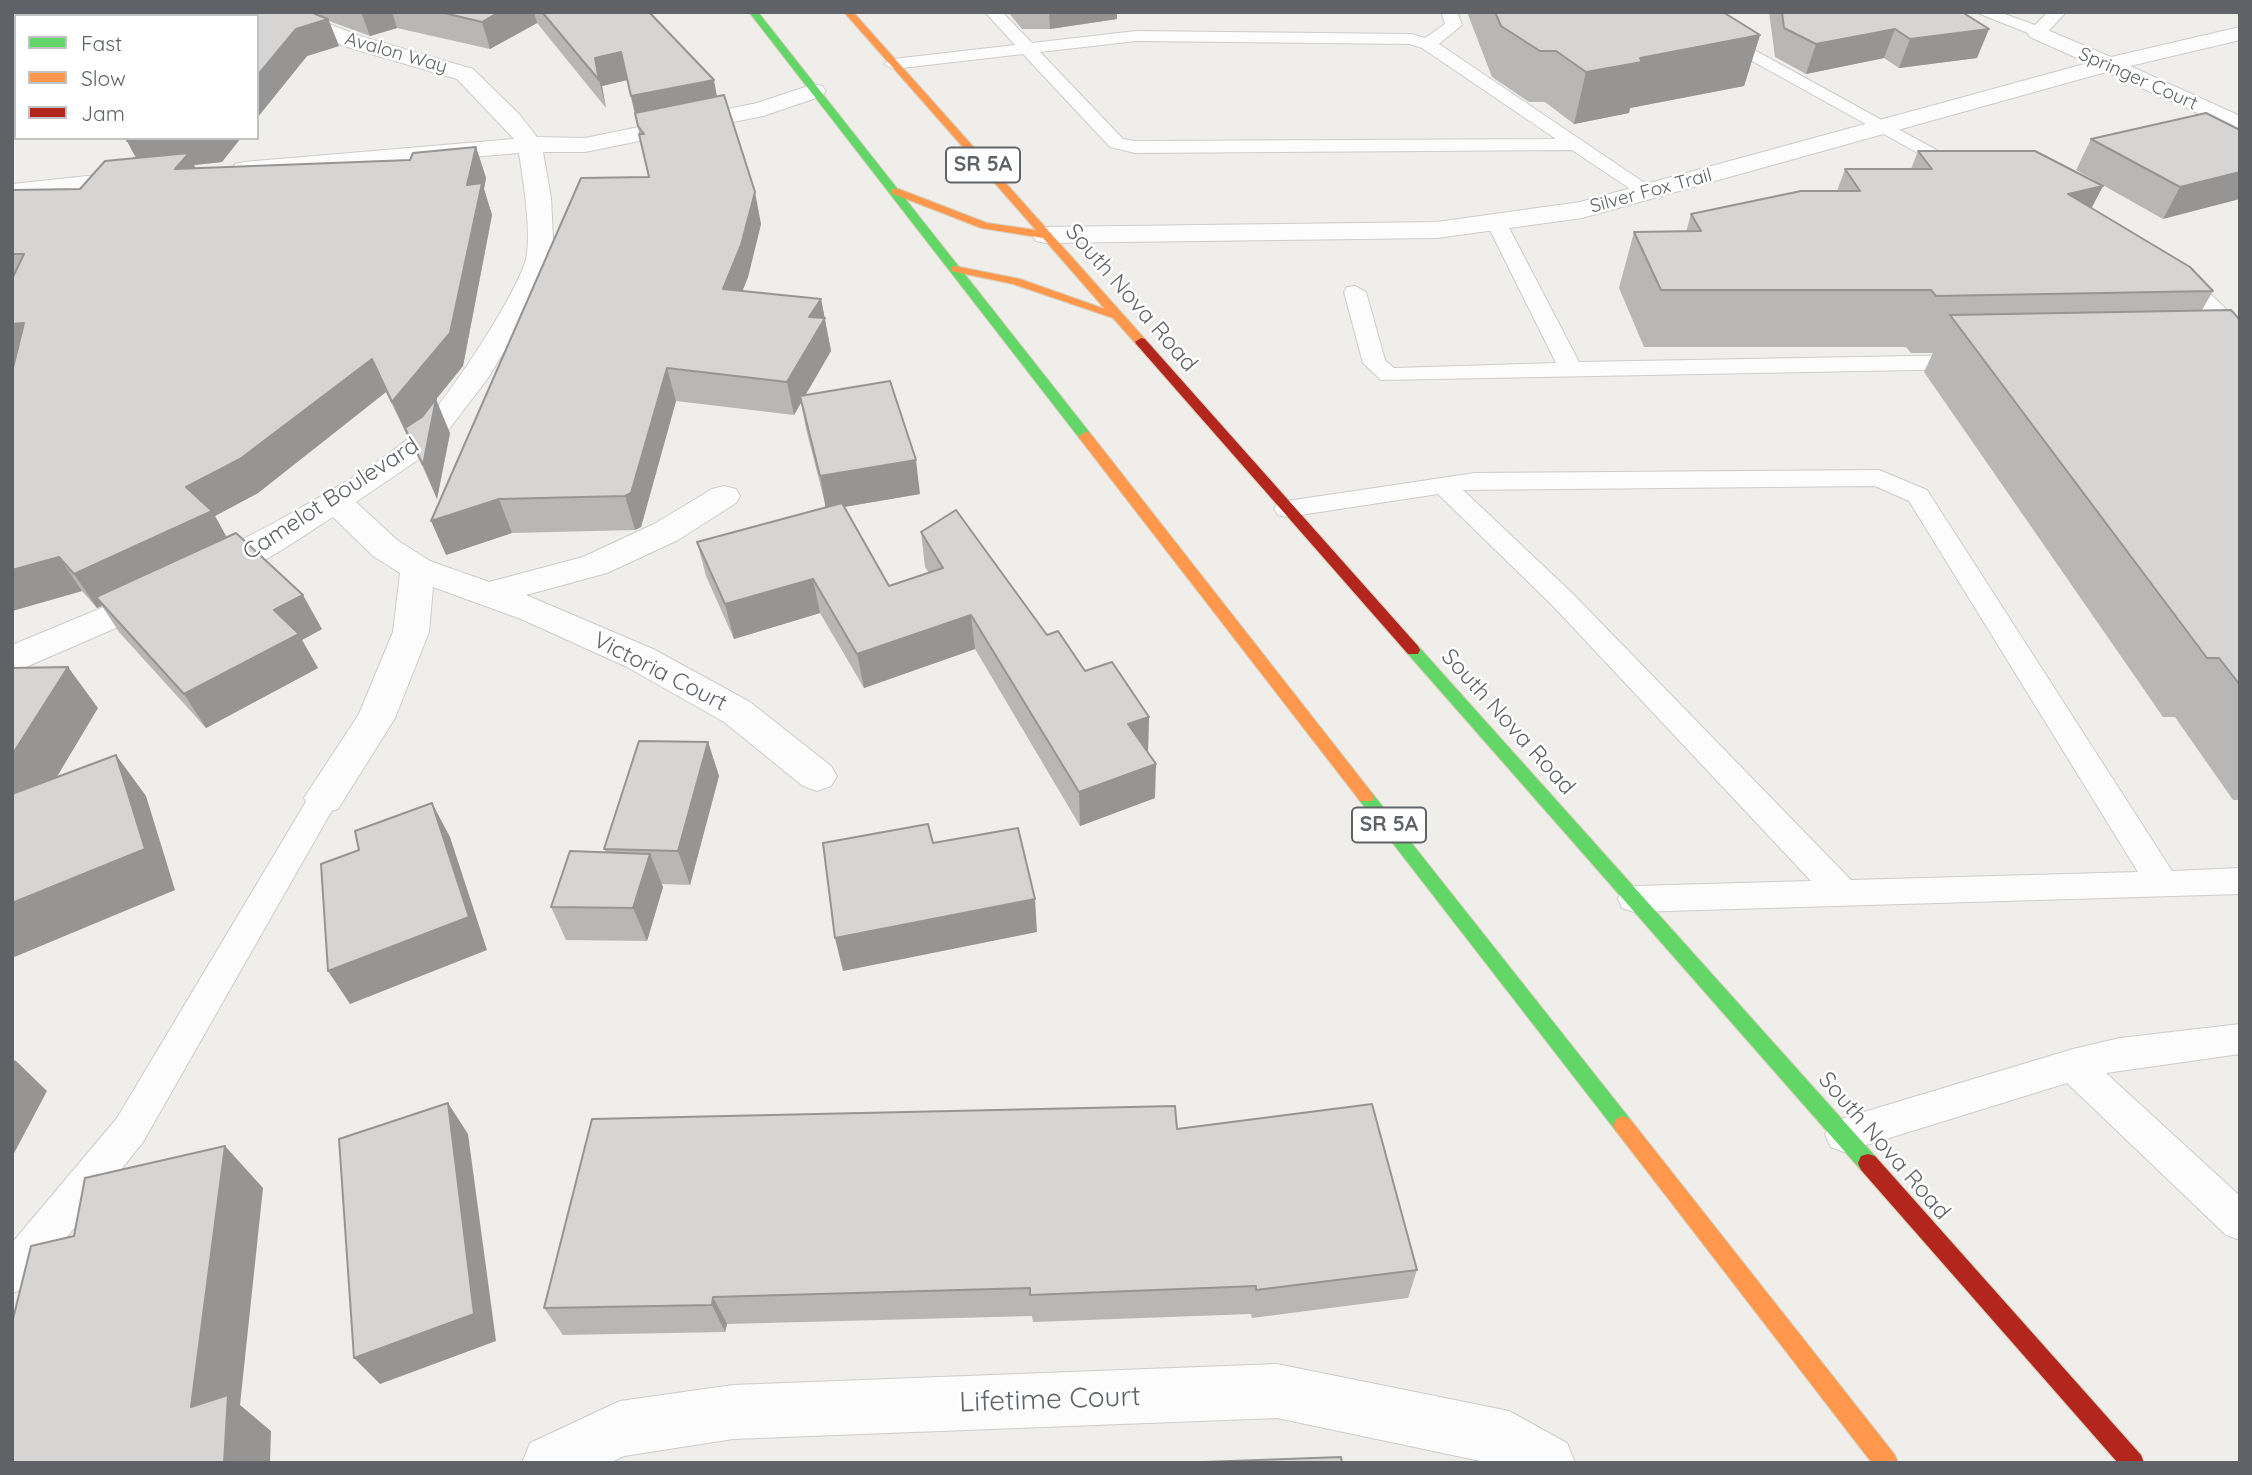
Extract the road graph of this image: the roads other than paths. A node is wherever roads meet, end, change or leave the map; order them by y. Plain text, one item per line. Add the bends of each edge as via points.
1 (276, 12) edge
2 (753, 12) edge
3 (848, 12) edge
4 (993, 12) edge
5 (1449, 12) edge
6 (1672, 12) edge
7 (1983, 12) edge
8 (2058, 12) edge
9 (2038, 33) junction
10 (2240, 33) edge
11 (1428, 44) junction
12 (1026, 48) junction
13 (893, 64) junction
14 (2106, 65) junction
15 (814, 90) junction
16 (2240, 125) edge
17 (1881, 127) junction
18 (530, 144) junction
19 (1577, 144) junction
20 (220, 171) edge
21 (164, 176) edge
22 (1979, 179) edge
23 (890, 188) junction
24 (12, 192) edge
25 (1648, 192) junction
26 (1496, 222) junction
27 (1045, 235) junction
28 (954, 270) junction
29 (2150, 270) edge
30 (1355, 292) dead end
31 (1118, 317) junction
32 (2237, 339) edge
33 (1987, 361) edge
34 (1571, 369) junction
35 (1444, 486) junction
36 (724, 496) dead end
37 (336, 501) junction
38 (1287, 509) junction
39 (418, 569) junction
40 (489, 594) junction
41 (12, 660) edge
42 (817, 776) dead end
43 (324, 798) joint
44 (2240, 881) edge
45 (2163, 884) junction
46 (1843, 893) junction
47 (1634, 899) junction
48 (2240, 1040) edge
49 (2073, 1065) junction
50 (1844, 1135) junction
51 (2240, 1222) edge
52 (12, 1274) edge
53 (550, 1463) edge
54 (1548, 1463) edge
55 (1887, 1463) edge
56 (2133, 1463) edge

1 - 18 street, Avalon Way via 333,35 465,74
2 - 15 main road, SR 5A
3 - 13 main road, South Nova Road / SR 5A
4 - 12 lane
5 - 11 lane via 1454,25
6 - 17 lane
7 - 9 lane
8 - 9 lane
9 - 14 street, Springer Court
10 - 14 street, Silver Fox Trail
11 - 12 lane via 1412,39 1151,30
11 - 19 lane
12 - 13 lane
12 - 19 lane via 1117,143 1135,147
13 - 27 main road, South Nova Road / SR 5A
14 - 16 street, Springer Court
14 - 17 street, Silver Fox Trail
15 - 18 street via 763,109 584,145
15 - 23 main road, SR 5A
17 - 22 lane
17 - 25 street, Silver Fox Trail
18 - 20 street
18 - 37 street, Camelot Boulevard via 540,258 515,310 473,378 423,442
19 - 25 lane
21 - 24 street
23 - 27 main road via 976,225
23 - 28 main road, SR 5A
25 - 26 street, Silver Fox Trail via 1582,210
26 - 27 street, Silver Fox Trail via 1437,230
26 - 34 lane
27 - 31 main road, South Nova Road / SR 5A
28 - 31 main road via 1029,283
28 - 55 main road, SR 5A
29 - 32 lane via 2199,296
30 - 34 lane via 1374,363 1389,375
31 - 38 main road, South Nova Road / SR 5A
33 - 34 lane
35 - 38 lane
35 - 45 lane via 1475,481 1879,478 1918,496
35 - 46 lane via 1562,599
36 - 40 street via 666,532 595,565
37 - 39 street, Victoria Court via 385,548
37 - 41 street, Camelot Boulevard via 249,553
38 - 47 main road, South Nova Road / SR 5A
39 - 40 street, Victoria Court
39 - 43 street via 411,632 381,706
40 - 42 street, Victoria Court via 640,658 737,712
43 - 52 lane via 130,1130
44 - 45 lane
45 - 46 lane
46 - 47 lane
47 - 50 main road, South Nova Road / SR 5A
48 - 49 lane via 2120,1054
49 - 50 lane
49 - 51 lane
50 - 56 main road, South Nova Road / SR 5A
53 - 54 street, Lifetime Court via 620,1429 733,1412 1277,1391 1509,1439

